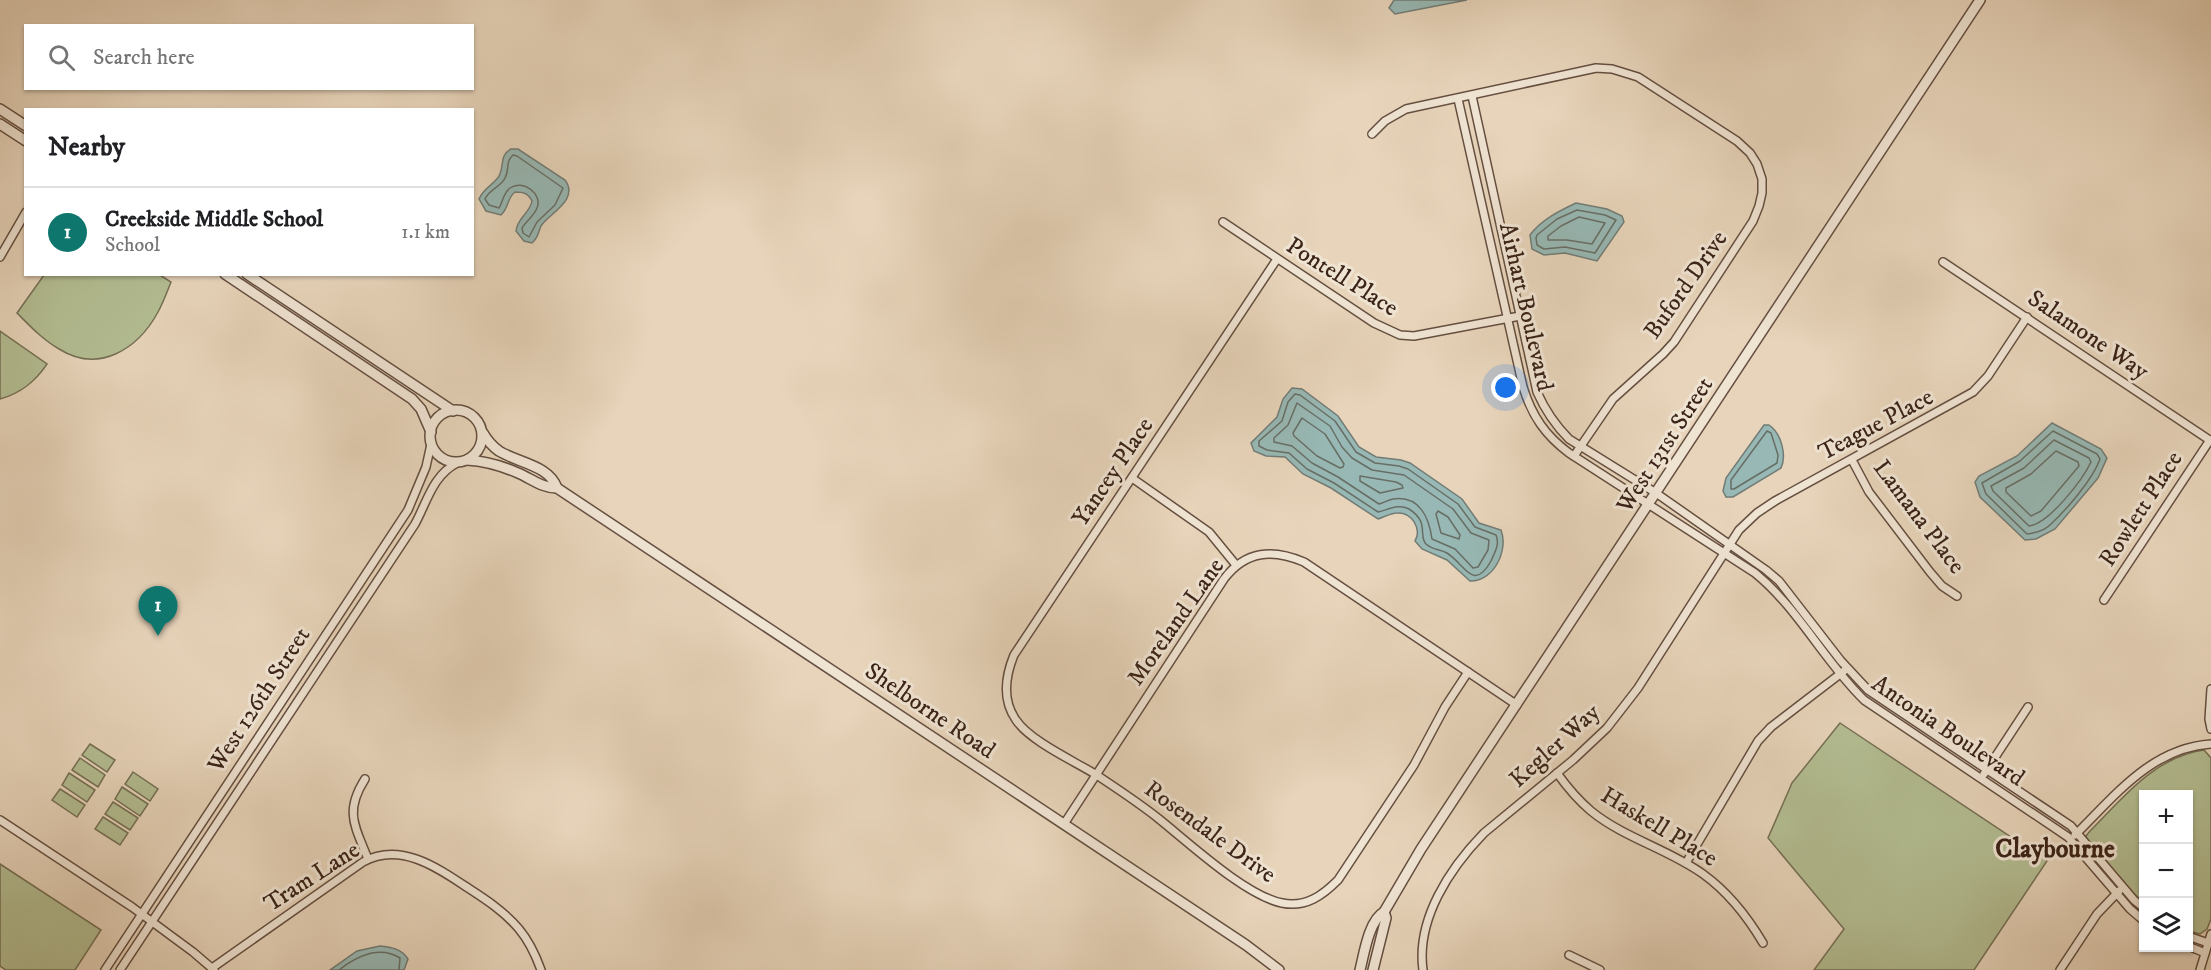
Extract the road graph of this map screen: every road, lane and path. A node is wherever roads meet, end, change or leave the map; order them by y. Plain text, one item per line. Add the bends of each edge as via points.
1 (1980, 0) edge
2 (1472, 96) junction
3 (1458, 99) junction
4 (0, 109) edge
5 (0, 124) edge
6 (24, 125) edge
7 (1372, 134) dead end
8 (24, 140) edge
9 (24, 215) edge
10 (1223, 222) dead end
11 (0, 257) edge
12 (1277, 259) junction
13 (1943, 262) dead end
14 (228, 276) edge
15 (250, 276) edge
16 (1520, 316) junction
17 (2027, 317) junction
18 (1507, 318) junction
19 (453, 411) junction
20 (431, 432) junction
21 (482, 432) junction
22 (2210, 440) edge
23 (431, 444) junction
24 (1581, 446) junction
25 (1574, 456) junction
26 (1852, 460) junction
27 (462, 461) junction
28 (1132, 478) junction
29 (557, 488) junction
30 (1656, 493) junction
31 (1649, 504) junction
32 (1726, 549) junction
33 (1236, 565) junction
34 (1957, 596) dead end
35 (2104, 600) dead end
36 (1847, 669) junction
37 (1468, 672) junction
38 (1840, 674) junction
39 (2211, 689) edge
40 (1517, 705) junction
41 (2028, 707) dead end
42 (1012, 714) joint
43 (2211, 729) edge
44 (2211, 744) edge
45 (1986, 770) junction
46 (1557, 773) junction
47 (1096, 775) junction
48 (1981, 778) junction
49 (365, 779) dead end
50 (0, 820) edge
51 (1064, 824) junction
52 (2077, 833) junction
53 (2070, 839) junction
54 (368, 859) junction
55 (1686, 863) junction
56 (2123, 887) junction
57 (2116, 893) junction
58 (2139, 903) edge
59 (1384, 912) junction
60 (2139, 916) edge
61 (146, 919) junction
62 (2211, 934) edge
63 (2193, 938) edge
64 (1763, 943) dead end
65 (2208, 943) junction
66 (2193, 948) edge
67 (2205, 953) junction
68 (1569, 955) dead end
69 (213, 969) edge
70 (105, 970) edge
71 (120, 970) edge
72 (541, 970) edge
73 (1279, 970) edge
74 (1360, 970) edge
75 (1373, 970) edge
76 (1423, 970) edge
77 (1600, 970) edge
78 (2060, 970) edge
79 (2200, 970) edge

1 - 30 street, West 131st Street
2 - 3 street
2 - 16 street, Airhart Boulevard
2 - 24 street, Buford Drive via 1596,68 1627,72 1737,141 1750,153 1762,179 1762,194 1753,221 1674,342 1613,399
3 - 7 street via 1406,109
3 - 18 street, Airhart Boulevard
4 - 6 street
5 - 8 street
9 - 11 street
10 - 12 street, Pontell Place
12 - 18 street, Pontell Place via 1374,323 1400,335 1414,336
12 - 28 street, Yancey Place
13 - 17 street, Salamone Way
14 - 20 street via 412,399
15 - 19 street
16 - 18 street, Pontell Place
16 - 24 street, Airhart Boulevard via 1543,406 1560,430
17 - 22 street, Salamone Way
17 - 26 street, Teague Place via 1973,393
18 - 25 street, Airhart Boulevard via 1529,407 1547,435
19 - 20 street via 437,419
19 - 21 street via 470,414
20 - 23 street
21 - 27 street via 477,453
21 - 29 street, Shelborne Road via 500,452 554,478
22 - 35 street, Rowlett Place
23 - 27 street via 442,458
23 - 61 street, West 126th Street via 408,510
24 - 25 street, Buford Drive
24 - 30 street, Airhart Boulevard
25 - 31 street, Airhart Boulevard
26 - 32 street, Teague Place via 1766,507 1744,525
26 - 34 street, Lamana Place via 1869,492 1923,564
27 - 29 street, Shelborne Road via 498,465 546,488
27 - 61 street, West 126th Street via 438,478 415,524
28 - 33 street via 1209,532
28 - 42 street, Yancey Place via 1014,655 1006,687
29 - 51 street, Shelborne Road
30 - 31 street, West 131st Street
30 - 32 street, Antonia Boulevard
31 - 32 street, Antonia Boulevard
31 - 40 street, West 131st Street
32 - 36 street, Antonia Boulevard via 1779,581
32 - 38 street, Antonia Boulevard via 1772,588
32 - 46 street, Kegler Way via 1621,711
33 - 37 street, Moreland Lane via 1274,553 1305,562
33 - 47 street, Moreland Lane
36 - 38 street
36 - 45 street, Antonia Boulevard via 1883,702
37 - 40 street, Moreland Lane
37 - 47 street, Rosendale Drive via 1414,765 1338,880 1324,894 1307,902 1293,904 1267,899 1224,872 1157,817
38 - 48 street, Antonia Boulevard via 1876,709
38 - 55 street via 1758,741
39 - 43 street
40 - 59 street, West 131st Street
41 - 45 street
42 - 47 street, Rosendale Drive via 1025,730
44 - 52 street via 2166,755 2144,768
45 - 48 street
45 - 52 street, Antonia Boulevard
46 - 55 street, Haskell Place via 1577,798 1606,822
46 - 76 street, Kegler Way via 1484,833 1463,858 1432,907 1423,941
47 - 51 street, Moreland Lane
48 - 53 street, Antonia Boulevard
49 - 54 street via 354,798 352,813
50 - 61 street
51 - 73 street, Shelborne Road
52 - 53 street
52 - 56 street, Antonia Boulevard
53 - 57 street, Antonia Boulevard
54 - 69 street, Tram Lane
54 - 72 street, Tram Lane via 405,856 439,869 507,917 525,938
55 - 64 street, Haskell Place via 1728,896
56 - 57 street
56 - 58 street, Antonia Boulevard
57 - 60 street, Antonia Boulevard
57 - 78 street via 2097,914
59 - 74 street, West 131st Street via 1378,915 1370,934
59 - 75 street, West 131st Street via 1386,918
61 - 69 street
61 - 70 street, West 126th Street
61 - 71 street, West 126th Street
62 - 65 street
63 - 65 street
65 - 67 street
66 - 67 street
67 - 79 street
68 - 77 street

